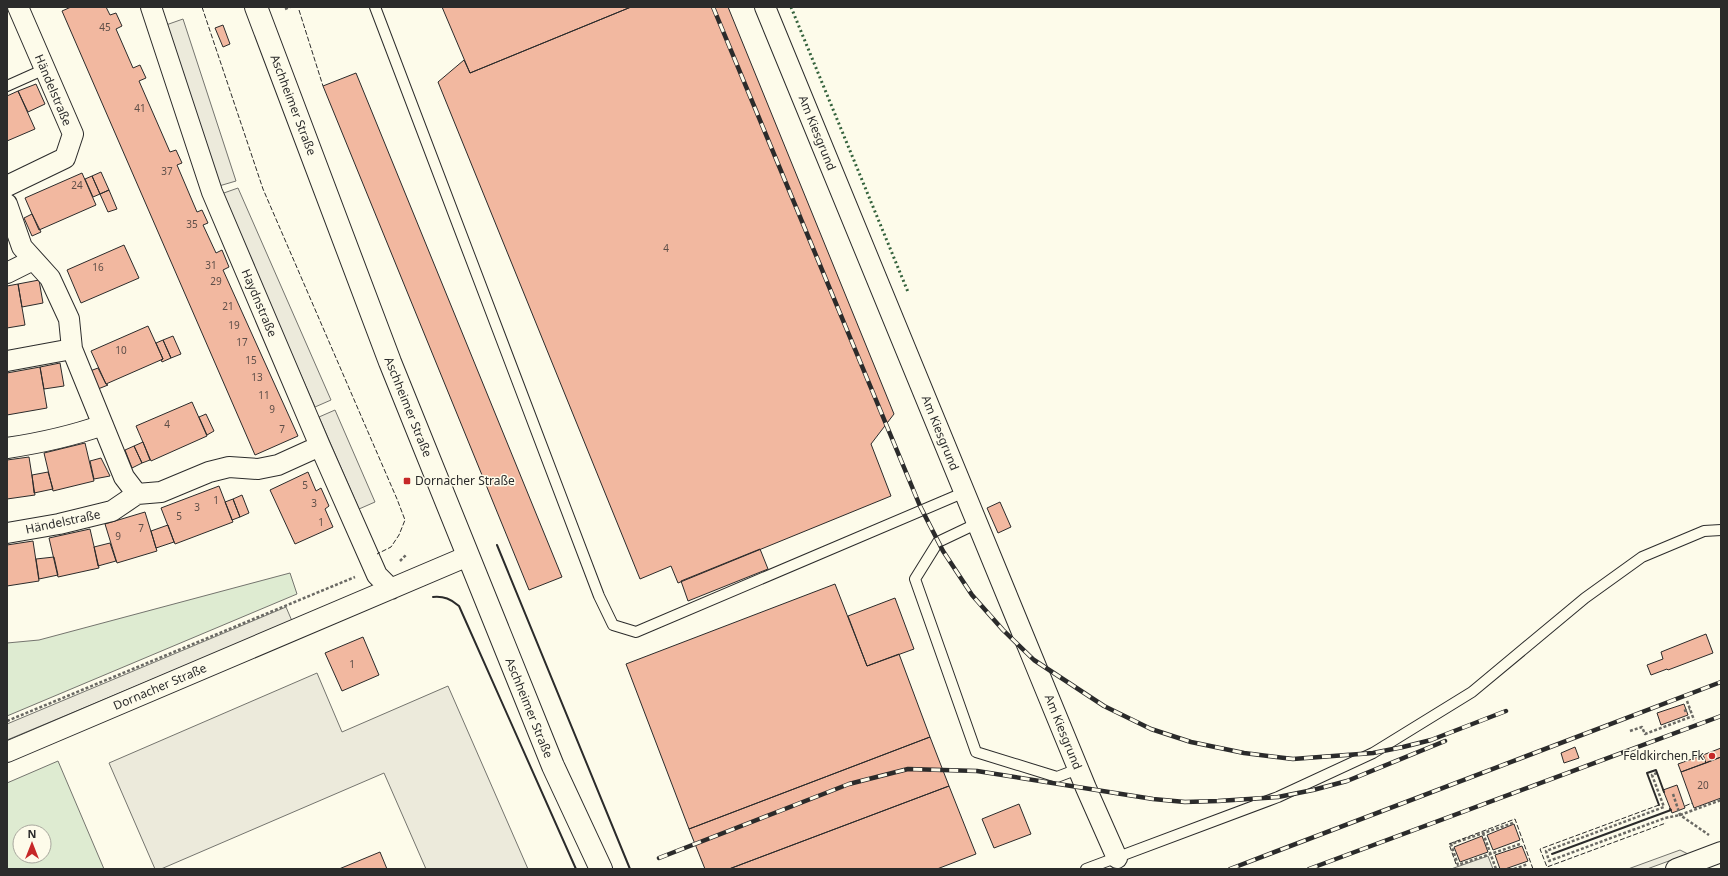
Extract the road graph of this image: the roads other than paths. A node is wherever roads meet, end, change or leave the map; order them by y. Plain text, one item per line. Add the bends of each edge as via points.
1 (152, 7) edge
2 (256, 7) edge
3 (375, 7) edge
4 (765, 7) edge
5 (21, 8) edge
6 (45, 69) junction
7 (7, 86) edge
8 (7, 186) edge
9 (7, 204) edge
10 (33, 260) junction
11 (7, 273) edge
12 (72, 349) junction
13 (7, 361) edge
14 (103, 425) junction
15 (320, 446) junction
16 (7, 448) edge
17 (965, 492) junction
18 (137, 494) junction
19 (978, 523) junction
20 (1721, 530) edge
21 (7, 532) edge
22 (468, 556) junction
23 (391, 589) junction
24 (7, 752) edge
25 (1078, 769) junction
26 (1721, 852) edge
27 (1117, 858) junction
28 (600, 869) edge
29 (1086, 869) edge
30 (1676, 869) edge

1 - 15 street, Haydnstraße via 212,192
2 - 22 main road, Aschheimer Straße via 390,362
3 - 17 lane via 597,588 614,625 636,632
4 - 17 street, Am Kiesgrund
5 - 6 street, Händelstraße
6 - 7 lane
6 - 8 street, Händelstraße via 73,134 65,158
9 - 10 street via 22,247
10 - 11 street
10 - 12 street via 50,278 69,319
12 - 13 street
12 - 14 street
14 - 16 street via 36,444
14 - 18 street via 124,477
15 - 18 street, Händelstraße via 278,465 258,469 229,467 209,472 161,492
15 - 23 street, Haydnstraße via 377,575
17 - 19 street, Am Kiesgrund
18 - 21 street, Händelstraße via 106,513
19 - 25 street, Am Kiesgrund
19 - 25 lane via 938,542 915,578 976,752 1057,777
20 - 27 lane via 1704,531 1642,557 1585,598 1472,692 1373,753 1278,796
22 - 23 street, Dornacher Straße
22 - 28 main road, Aschheimer Straße via 553,766
23 - 24 street, Dornacher Straße
25 - 27 street, Am Kiesgrund
26 - 30 street
27 - 29 lane

